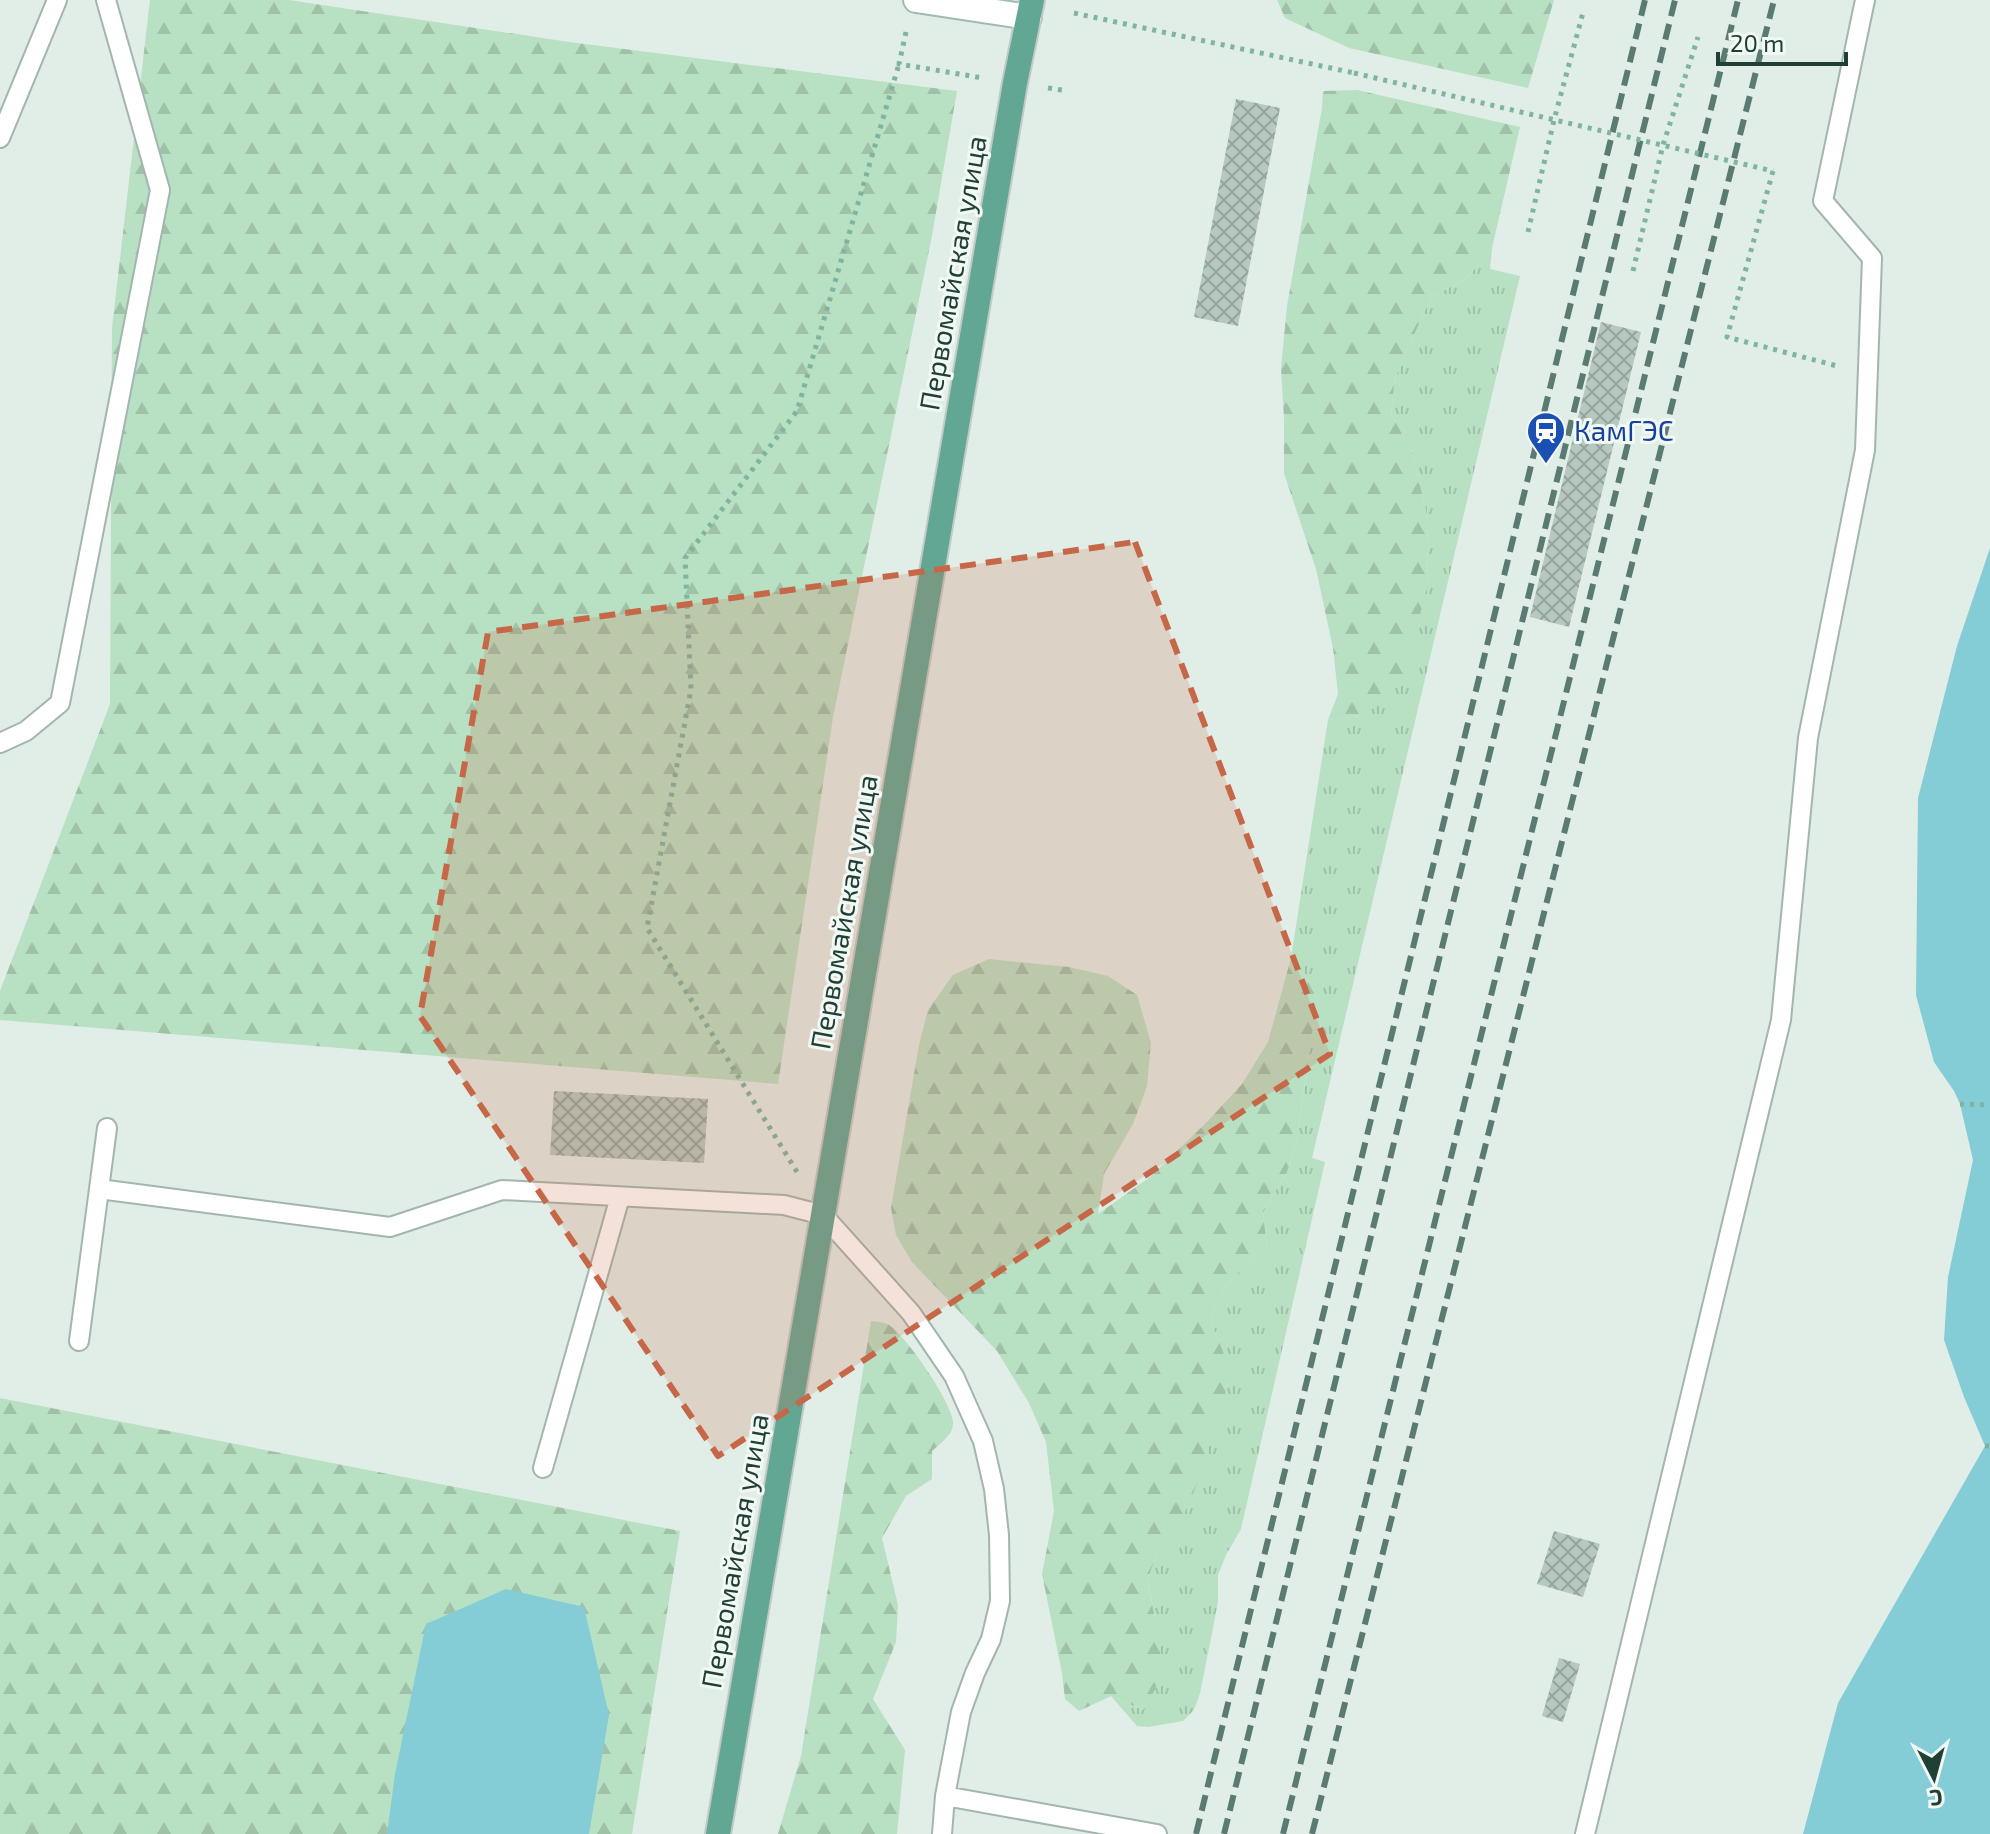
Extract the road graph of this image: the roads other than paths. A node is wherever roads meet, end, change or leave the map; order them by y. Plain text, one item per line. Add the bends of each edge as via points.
1 (57, 0) edge
2 (106, 0) edge
3 (916, 0) edge
4 (1865, 0) edge
5 (1031, 8) edge
6 (0, 138) edge
7 (0, 743) edge
8 (107, 1128) dead end
9 (99, 1189) junction
10 (620, 1197) junction
11 (823, 1215) junction
12 (79, 1341) dead end
13 (543, 1468) dead end
14 (945, 1796) junction
15 (718, 1834) edge
16 (942, 1834) edge
17 (1157, 1834) edge
18 (1585, 1834) edge

1 - 6 lane
2 - 7 lane via 160,190 60,703 26,731
3 - 5 street
4 - 18 lane via 1823,201 1872,258 1865,450 1808,738 1781,1020
5 - 11 main road, Первомайская улица
8 - 9 lane
9 - 10 lane via 390,1227 502,1190
9 - 12 lane
10 - 11 lane via 784,1205
10 - 13 lane
11 - 14 lane via 911,1313 954,1376 983,1441 994,1489 1000,1601 991,1639 961,1712
11 - 15 main road, Первомайская улица
14 - 16 lane
14 - 17 lane

